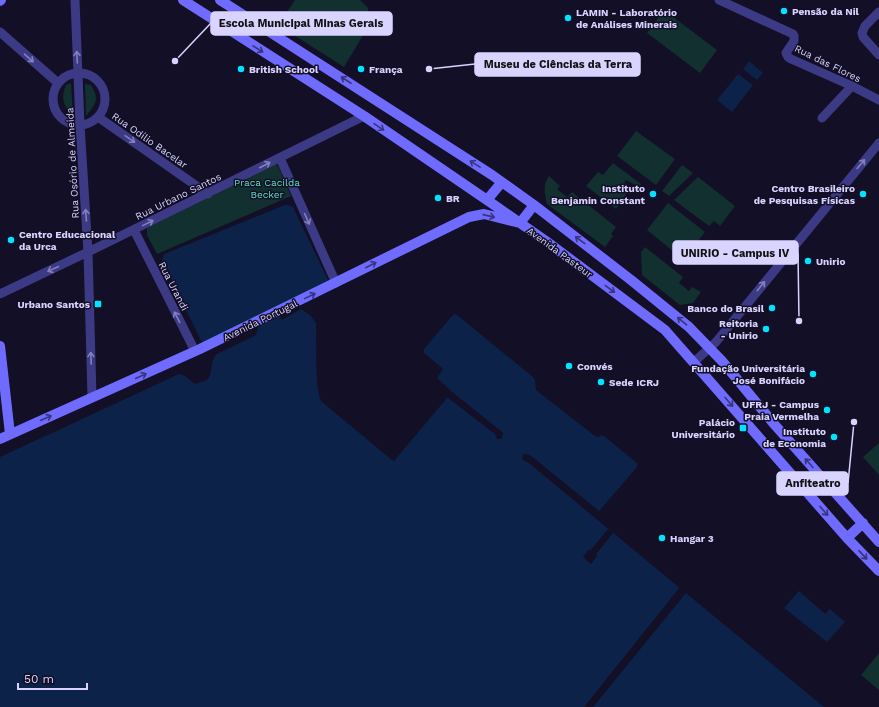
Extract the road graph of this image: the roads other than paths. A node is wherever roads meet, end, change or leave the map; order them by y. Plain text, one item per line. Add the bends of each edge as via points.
1 (75, 0) edge
2 (183, 0) edge
3 (220, 0) edge
4 (719, 0) edge
5 (879, 12) edge
6 (0, 32) edge
7 (879, 55) edge
8 (78, 73) junction
9 (58, 83) junction
10 (852, 86) junction
11 (879, 100) edge
12 (364, 116) junction
13 (98, 117) junction
14 (822, 118) dead end
15 (80, 125) junction
16 (879, 143) edge
17 (280, 158) junction
18 (502, 182) junction
19 (208, 194) junction
20 (488, 200) junction
21 (534, 205) junction
22 (520, 223) junction
23 (134, 230) junction
24 (88, 252) junction
25 (333, 284) junction
26 (0, 294) edge
27 (0, 346) edge
28 (710, 348) junction
29 (197, 350) junction
30 (694, 362) junction
31 (92, 397) junction
32 (10, 434) junction
33 (0, 439) edge
34 (863, 523) junction
35 (847, 538) junction
36 (879, 542) edge
37 (879, 571) edge

8 -> 1 street, Rua Osório de Almeida
2 -> 12 street, Avenida Pasteur
18 -> 3 street, Avenida Pasteur
4 - 10 street, Rua das Flores via 791,33 794,41 787,50 788,57
5 - 7 street via 865,26 862,33
6 -> 9 street
8 - 9 street via 67,76
8 - 13 street via 94,79 104,92 105,101
8 - 15 street, Rua Osório de Almeida
9 - 15 street via 53,97 56,111 66,122
10 - 11 street, Rua das Flores
10 - 14 street
12 - 17 street, Rua Urbano Santos
12 -> 20 street, Avenida Pasteur
13 - 15 street via 90,123
13 -> 19 street, Rua Odílio Bacelar
24 -> 15 street, Rua Osório de Almeida
28 -> 16 street
19 -> 17 street, Rua Urbano Santos
17 -> 25 street
18 - 20 street
18 - 21 street, Avenida Pasteur
23 -> 19 street, Rua Urbano Santos
20 - 22 street, Avenida Pasteur
21 - 22 street
28 -> 21 street, Avenida Pasteur via 684,322
25 -> 22 street, Avenida Portugal via 469,217 484,214
22 -> 30 street, Avenida Pasteur via 665,330
23 - 24 street, Rua Urbano Santos
29 -> 23 street, Rua Urandi
24 -> 26 street, Rua Urbano Santos
31 -> 24 street, Rua Osório de Almeida
29 -> 25 street, Avenida Portugal
27 - 32 street
28 - 30 street
34 -> 28 street, Avenida Pasteur
31 -> 29 street, Avenida Portugal
30 -> 35 street, Avenida Pasteur
32 -> 31 street, Avenida Portugal
32 - 33 street, Avenida Portugal
34 - 35 street
34 - 36 street, Avenida Pasteur
35 -> 37 street, Avenida Pasteur

